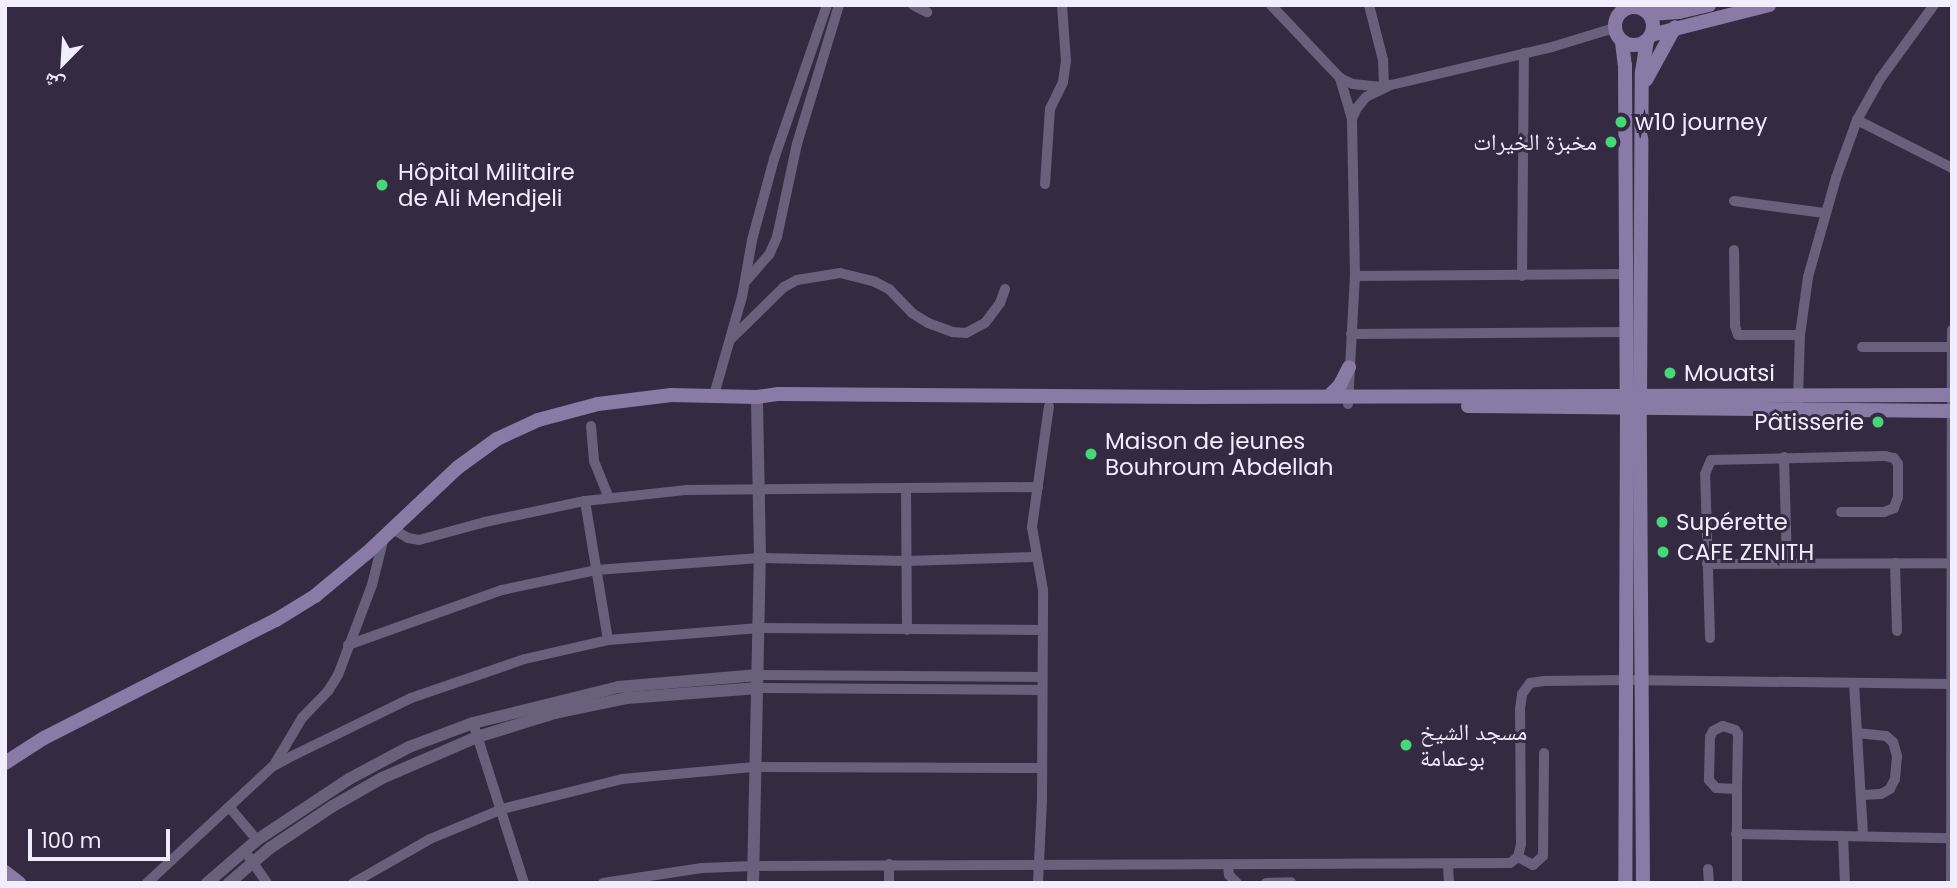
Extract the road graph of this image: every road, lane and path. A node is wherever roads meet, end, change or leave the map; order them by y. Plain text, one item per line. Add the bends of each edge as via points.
1 (827, 5) edge
2 (839, 5) edge
3 (913, 5) edge
4 (1062, 5) edge
5 (1271, 5) edge
6 (1369, 5) edge
7 (1709, 5) edge
8 (1769, 5) edge
9 (1934, 5) edge
10 (1624, 7) edge
11 (1644, 9) edge
12 (927, 12) dead end
13 (1670, 15) edge
14 (1614, 29) junction
15 (1649, 38) junction
16 (1622, 42) junction
17 (1524, 54) junction
18 (1340, 78) junction
19 (1384, 87) junction
20 (1643, 88) junction
21 (1353, 119) junction
22 (1857, 120) junction
23 (1952, 168) edge
24 (1045, 184) dead end
25 (1734, 201) dead end
26 (1824, 213) junction
27 (1734, 250) dead end
28 (1624, 274) junction
29 (1355, 276) junction
30 (1522, 276) junction
31 (745, 284) junction
32 (1005, 289) dead end
33 (1952, 330) edge
34 (1625, 332) junction
35 (1351, 334) junction
36 (1800, 335) junction
37 (730, 340) junction
38 (1862, 347) dead end
39 (1950, 347) edge
40 (1349, 367) junction
41 (1798, 394) junction
42 (714, 395) junction
43 (1951, 395) edge
44 (1330, 396) junction
45 (757, 397) junction
46 (1348, 400) junction
47 (1633, 401) junction
48 (1049, 406) junction
49 (1799, 410) junction
50 (1951, 411) edge
51 (591, 426) dead end
52 (1784, 457) junction
53 (1038, 487) junction
54 (759, 488) junction
55 (906, 488) junction
56 (609, 498) junction
57 (585, 501) junction
58 (1840, 512) dead end
59 (389, 532) junction
60 (1035, 557) junction
61 (760, 558) junction
62 (906, 561) junction
63 (1787, 563) junction
64 (1895, 563) junction
65 (1951, 563) edge
66 (1707, 564) junction
67 (596, 570) junction
68 (760, 628) junction
69 (907, 630) junction
70 (1043, 630) junction
71 (1897, 631) dead end
72 (1710, 638) dead end
73 (608, 640) junction
74 (348, 645) junction
75 (1041, 677) junction
76 (1626, 680) junction
77 (759, 681) junction
78 (1642, 681) junction
79 (1854, 683) junction
80 (1041, 690) junction
81 (1951, 690) edge
82 (473, 723) junction
83 (1857, 733) junction
84 (477, 737) junction
85 (1544, 753) dead end
86 (5, 763) edge
87 (272, 767) junction
88 (755, 767) junction
89 (1042, 768) junction
90 (1737, 789) junction
91 (1861, 795) junction
92 (230, 808) junction
93 (502, 809) junction
94 (1736, 834) junction
95 (1843, 836) junction
96 (1863, 836) junction
97 (1951, 838) edge
98 (257, 840) junction
99 (244, 850) junction
100 (1518, 857) junction
101 (889, 864) junction
102 (1037, 864) junction
103 (1228, 864) junction
104 (1448, 865) junction
105 (754, 866) junction
106 (1709, 869) dead end
107 (5, 872) edge
108 (257, 872) edge
109 (637, 879) edge
110 (1291, 882) edge
111 (19, 883) edge
112 (147, 883) edge
113 (207, 883) edge
114 (229, 883) edge
115 (267, 883) edge
116 (353, 883) edge
117 (524, 883) edge
118 (603, 883) edge
119 (753, 883) edge
120 (889, 883) edge
121 (1038, 883) edge
122 (1237, 883) edge
123 (1266, 883) edge
124 (1449, 883) edge
125 (1625, 883) edge
126 (1643, 883) edge
127 (1709, 883) edge
128 (1737, 883) edge
129 (1845, 883) edge
130 (1951, 883) edge

1 - 31 street via 774,159
2 - 31 street via 797,144 777,237 769,255
3 - 12 street
4 - 24 street via 1066,61 1063,82 1050,109
5 - 18 street
6 - 19 street via 1383,60
7 - 13 main road
8 - 13 main road
9 - 22 street via 1880,79
10 - 11 main road
10 - 14 main road
11 - 13 main road
11 - 15 main road via 1653,24
13 - 15 main road
13 - 20 main road
14 - 16 main road
14 - 17 street
15 - 16 main road via 1638,45
15 - 20 main road
16 - 28 main road
17 - 19 street
17 - 30 street
18 - 19 street
18 - 21 street
19 - 21 street via 1366,97
20 - 47 main road
21 - 29 street
22 - 23 street
22 - 26 street
25 - 26 street
26 - 36 street
27 - 36 street via 1738,335
28 - 30 street
28 - 34 main road
29 - 30 street
29 - 35 street
31 - 37 street
32 - 37 street via 985,323 966,333 928,323 875,282 839,274 797,280 783,287
33 - 39 street
34 - 35 street
34 - 47 main road
35 - 40 street
36 - 41 street
37 - 42 street
38 - 39 street
39 - 43 street
40 - 44 main road
40 - 46 street
41 - 43 main road
41 - 47 main road
41 - 49 street
42 - 45 main road
42 - 59 main road via 622,400 524,425 470,457
43 - 50 street
44 - 45 main road
44 - 46 main road
45 - 48 main road via 777,402
45 - 54 street
46 - 47 main road
46 - 48 main road
47 - 49 main road
47 - 76 main road
47 - 78 main road
48 - 53 street
49 - 50 main road
50 - 65 street
51 - 56 street via 594,461
52 - 58 street via 1894,458 1898,464 1895,508
52 - 63 street
52 - 66 street via 1715,458 1707,464
53 - 55 street
53 - 60 street via 1032,519
54 - 55 street
54 - 56 street
54 - 61 street
55 - 62 street
56 - 57 street
57 - 59 street via 419,540
57 - 67 street
59 - 74 street
59 - 86 main road via 333,582 276,620 59,730
60 - 62 street
60 - 70 street via 1043,590
61 - 62 street
61 - 67 street
61 - 68 street
62 - 69 street
63 - 64 street
63 - 66 street
64 - 65 street
64 - 71 street
65 - 81 street
66 - 72 street
67 - 73 street
67 - 74 street via 502,590
68 - 69 street
68 - 73 street
68 - 77 street
69 - 70 street
70 - 75 street
73 - 87 street via 512,663 411,698
74 - 87 street via 332,686 302,718
75 - 77 street
75 - 80 street
76 - 78 street
76 - 100 street via 1536,681 1525,689 1520,709
76 - 125 main road
77 - 80 street
77 - 82 street via 618,687
77 - 84 street via 626,698
77 - 88 street
78 - 79 street
78 - 126 main road
79 - 81 street
79 - 83 street
80 - 89 street
81 - 97 street
82 - 84 street
82 - 98 street via 409,747
83 - 91 street
83 - 91 street via 1886,736 1897,756 1890,789
84 - 93 street
84 - 108 street via 382,778 323,812
85 - 100 street via 1543,856 1533,865
87 - 92 street
88 - 89 street
88 - 93 street via 622,779
88 - 105 street
89 - 102 street
90 - 90 street via 1738,734 1730,727 1717,728 1710,737 1709,780 1716,788
90 - 94 street
91 - 96 street
92 - 98 street
92 - 112 street
93 - 116 street via 430,839
93 - 117 street
94 - 95 street
94 - 128 street
95 - 96 street
95 - 129 street
96 - 97 street
97 - 130 street
98 - 99 street
99 - 108 street
99 - 113 street
100 - 104 street via 1504,864
101 - 102 street
101 - 105 street
101 - 120 street
102 - 103 street via 1103,868
102 - 121 street
103 - 104 street
103 - 122 street
104 - 124 street
105 - 109 street via 702,868
105 - 119 street
106 - 127 street
107 - 111 main road
108 - 114 street
108 - 115 street
109 - 118 street
110 - 123 street

